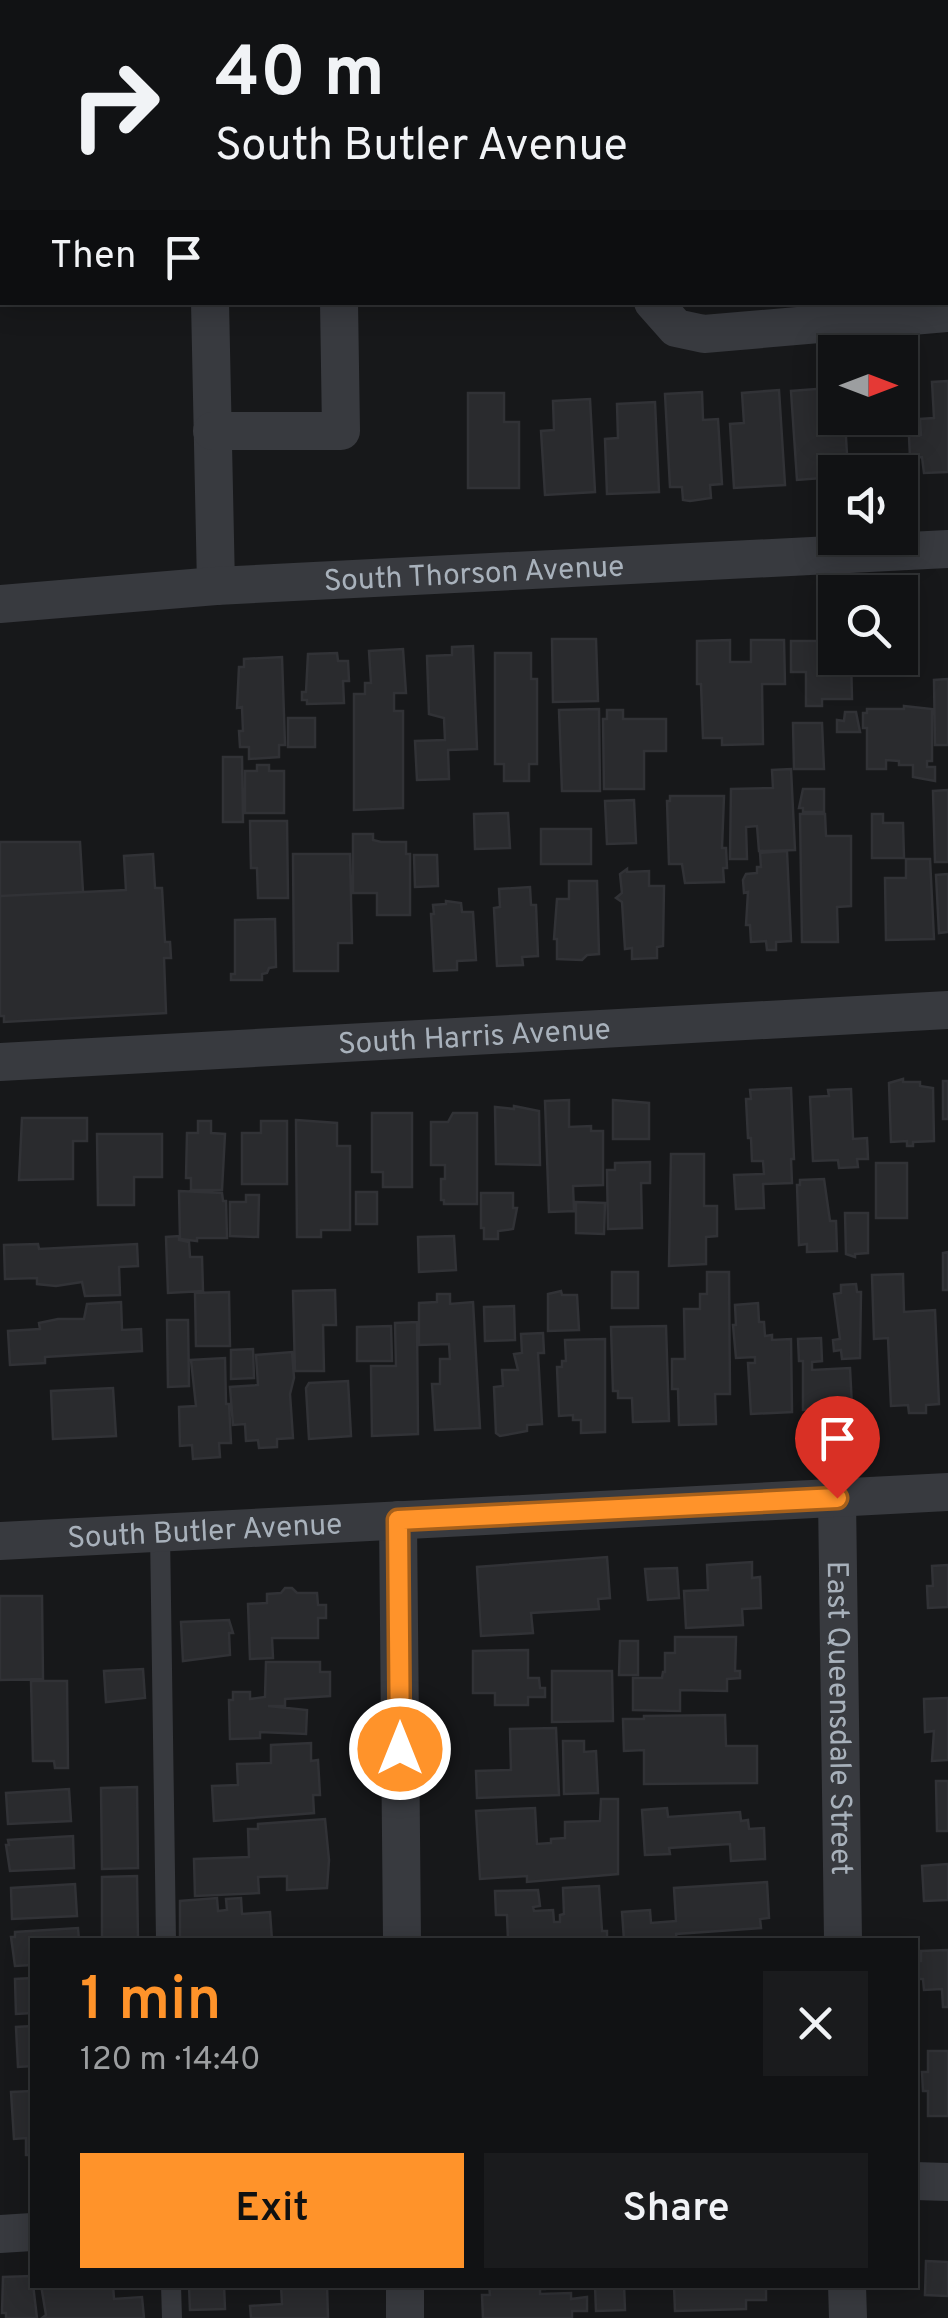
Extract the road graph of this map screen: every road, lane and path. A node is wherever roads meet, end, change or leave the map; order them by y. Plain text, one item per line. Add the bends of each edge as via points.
1 (210, 305) edge
2 (339, 305) edge
3 (654, 305) edge
4 (948, 313) edge
5 (212, 431) junction
6 (948, 549) edge
7 (216, 586) junction
8 (0, 604) edge
9 (948, 1010) edge
10 (0, 1062) edge
11 (948, 1492) edge
12 (837, 1498) junction
13 (398, 1520) junction
14 (160, 1533) junction
15 (0, 1541) edge
16 (166, 1938) edge
17 (402, 1938) edge
18 (843, 1938) edge
19 (918, 2181) edge
20 (948, 2182) edge
21 (30, 2232) edge
22 (0, 2234) edge
23 (171, 2288) edge
24 (405, 2288) edge
25 (848, 2288) edge
26 (172, 2318) edge
27 (406, 2318) edge
28 (848, 2318) edge

1 - 5 street
2 - 5 street via 341,431
3 - 4 street via 676,328 704,334
5 - 7 street
6 - 7 street, South Thorson Avenue
7 - 8 street, South Thorson Avenue
9 - 10 street, South Harris Avenue
11 - 12 street, South Butler Avenue
12 - 13 street, South Butler Avenue
12 - 18 street, East Queensdale Street
13 - 14 street, South Butler Avenue
13 - 17 street
14 - 15 street, South Butler Avenue
14 - 16 lane
19 - 20 street
21 - 22 street
23 - 26 lane
24 - 27 street
25 - 28 street

